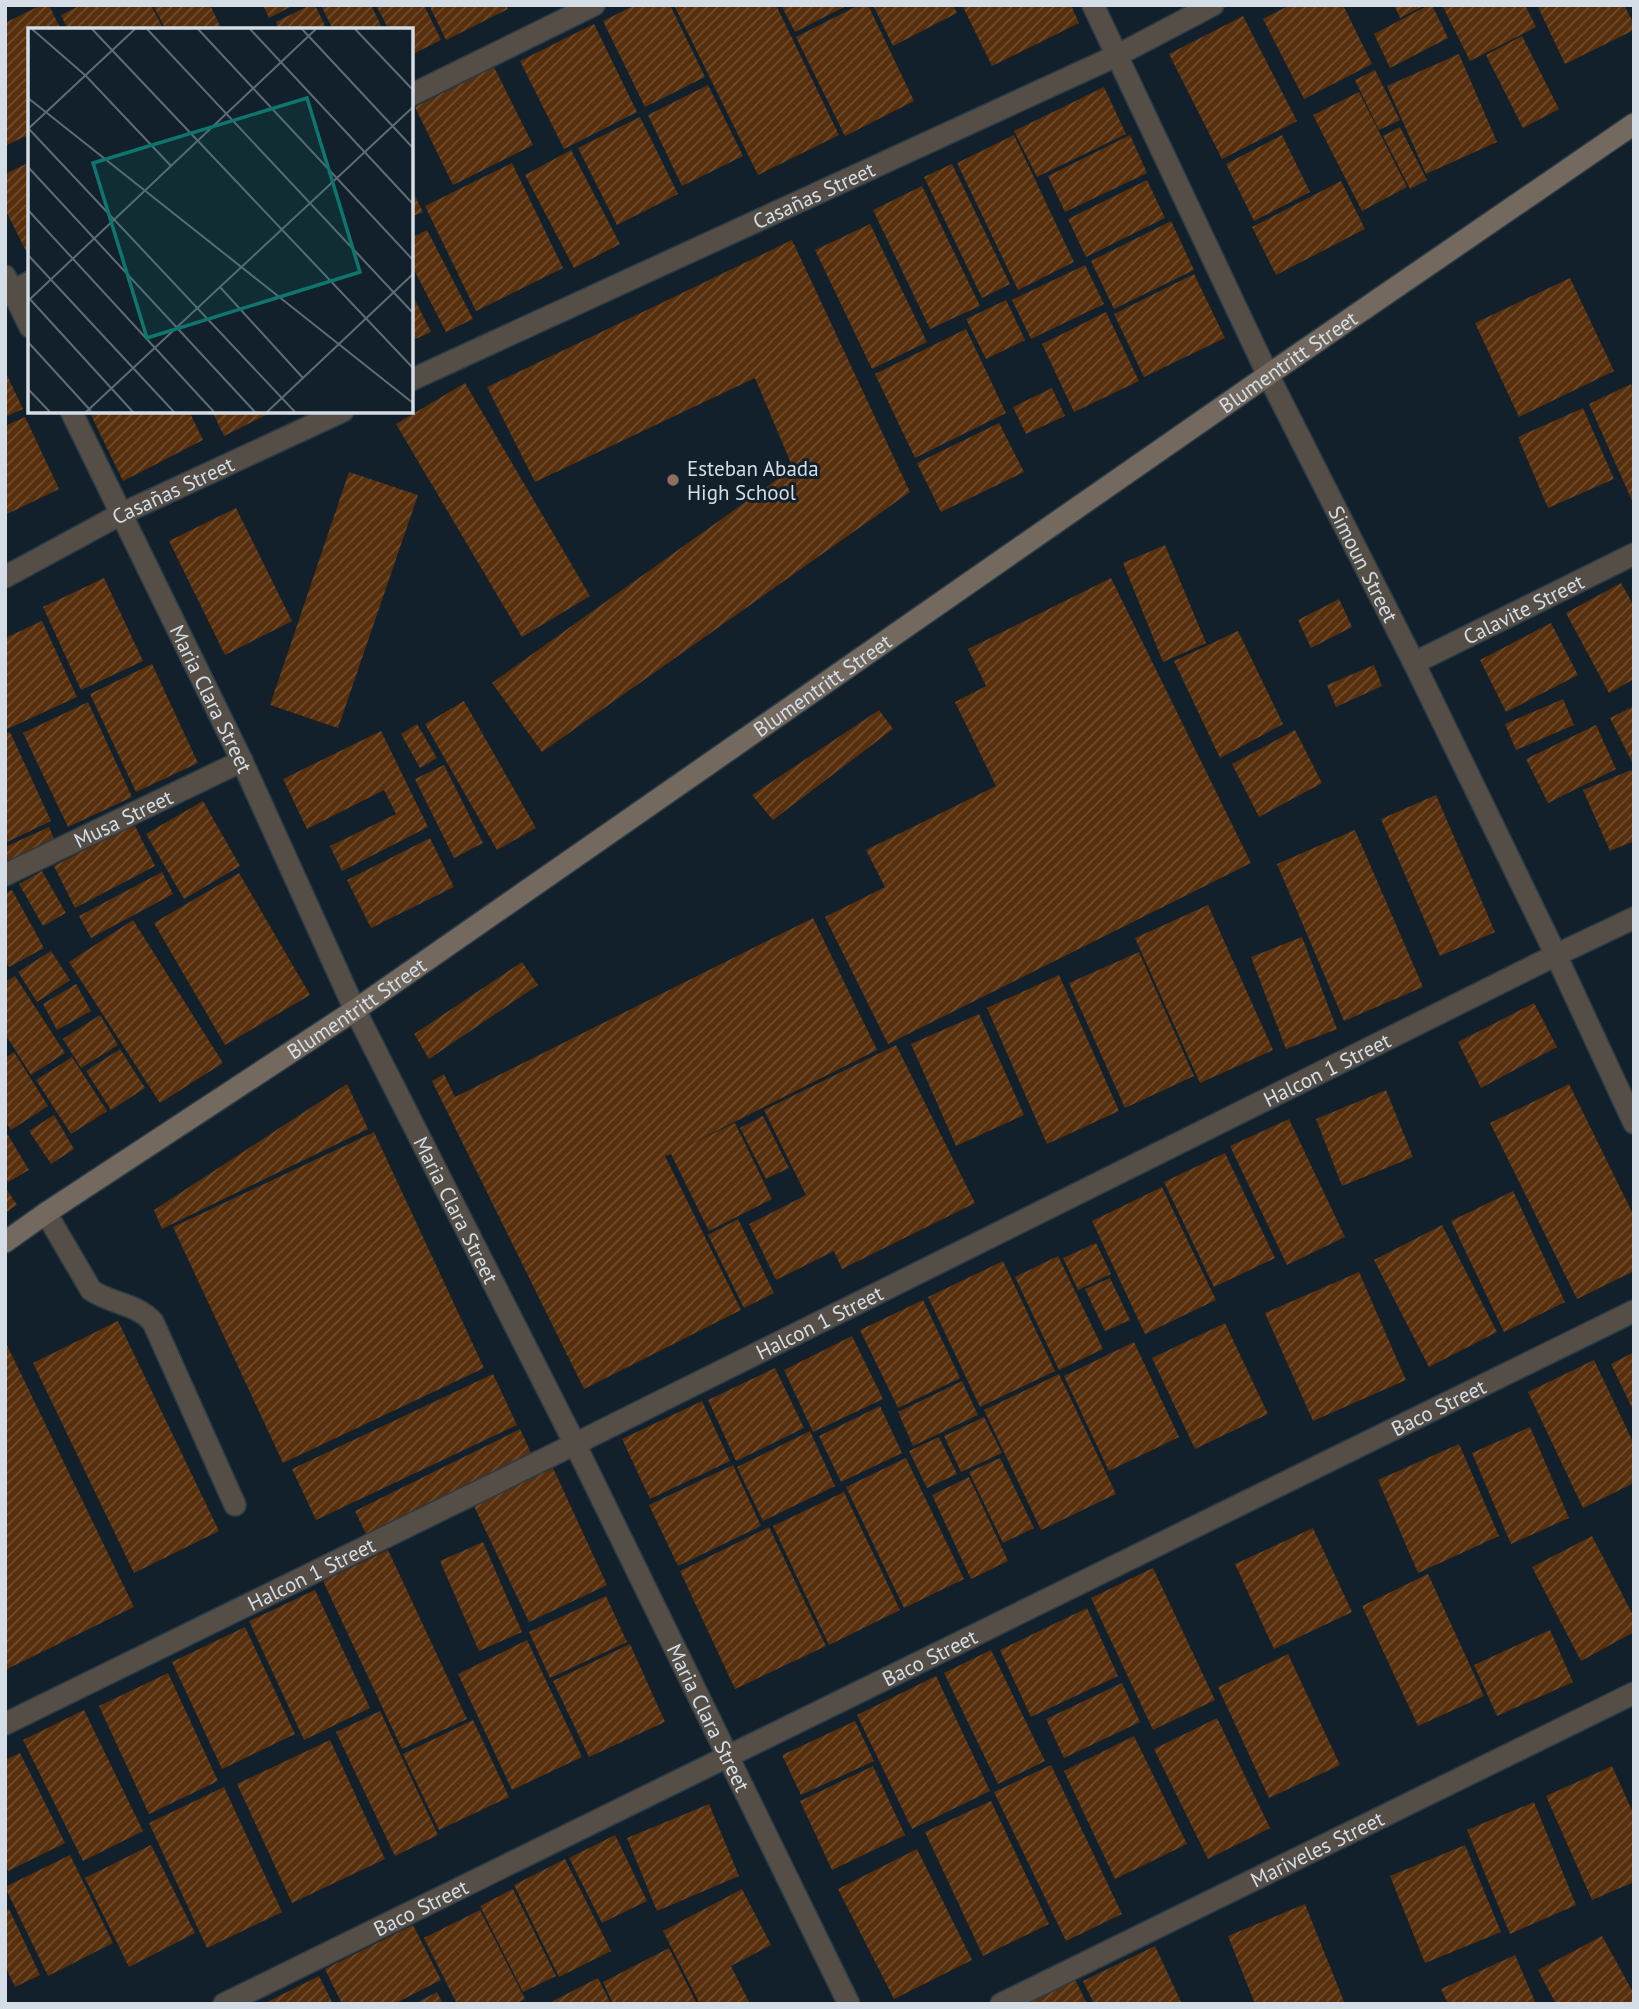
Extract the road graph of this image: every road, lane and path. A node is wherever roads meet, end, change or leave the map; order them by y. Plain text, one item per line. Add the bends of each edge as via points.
1 (594, 5) edge
2 (1093, 5) edge
3 (1213, 5) edge
4 (1118, 55) junction
5 (413, 94) edge
6 (1634, 124) edge
7 (13, 286) edge
8 (28, 322) edge
9 (1268, 375) junction
10 (413, 379) edge
11 (72, 413) edge
12 (339, 413) edge
13 (121, 514) junction
14 (1634, 554) edge
15 (5, 577) edge
16 (1414, 663) junction
17 (242, 761) junction
18 (5, 875) edge
19 (1634, 918) edge
20 (1556, 955) junction
21 (355, 1010) junction
22 (1634, 1123) edge
23 (46, 1213) junction
24 (5, 1242) edge
25 (1634, 1311) edge
26 (575, 1444) junction
27 (235, 1505) dead end
28 (1634, 1693) edge
29 (5, 1724) edge
30 (727, 1755) junction
31 (224, 2004) edge
32 (849, 2004) edge
33 (1000, 2004) edge

1 - 5 street
2 - 4 street, Simoun Street
3 - 4 street, Casañas Street
4 - 9 street, Simoun Street
4 - 10 street, Casañas Street
6 - 9 main road, Blumentritt Street
7 - 8 street
9 - 16 street, Simoun Street
9 - 21 main road, Blumentritt Street
11 - 13 street, Maria Clara Street
12 - 13 street, Casañas Street
13 - 15 street, Casañas Street
13 - 17 street, Maria Clara Street
14 - 16 street, Calavite Street
16 - 20 street, Simoun Street
17 - 18 street, Musa Street
17 - 21 street, Maria Clara Street
19 - 20 street, Halcon 1 Street
20 - 22 street, Simoun Street
20 - 26 street, Halcon 1 Street
21 - 23 main road, Blumentritt Street
21 - 26 street, Maria Clara Street
23 - 24 main road, Blumentritt Street
23 - 27 street via 90,1290 144,1312 153,1322
25 - 30 street, Baco Street
26 - 29 street, Halcon 1 Street
26 - 30 street, Maria Clara Street
28 - 33 street, Mariveles Street
30 - 31 street, Baco Street
30 - 32 street, Maria Clara Street

